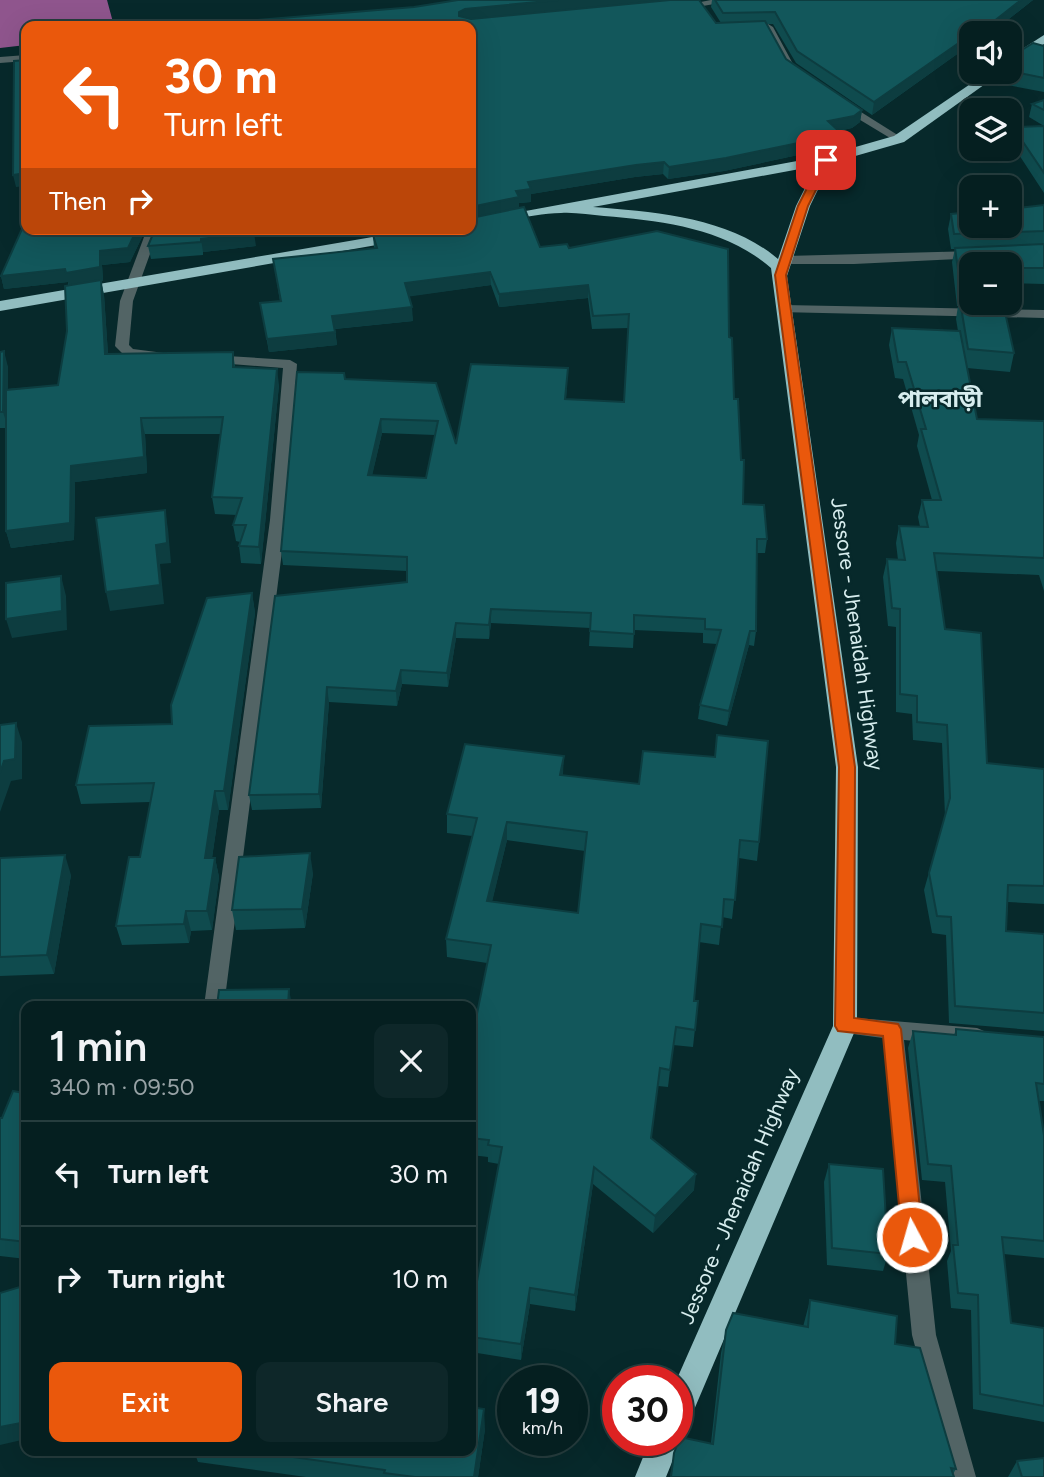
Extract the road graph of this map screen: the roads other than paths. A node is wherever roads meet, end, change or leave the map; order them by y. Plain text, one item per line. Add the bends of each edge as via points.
1 (732, 0) edge
2 (662, 9) edge
3 (731, 29) edge
4 (1044, 39) edge
5 (1022, 54) edge
6 (21, 58) edge
7 (0, 60) edge
8 (799, 74) edge
9 (979, 84) edge
10 (826, 94) edge
11 (899, 139) junction
12 (826, 160) junction
13 (563, 209) junction
14 (476, 224) edge
15 (151, 235) edge
16 (403, 235) edge
17 (959, 255) edge
18 (783, 267) junction
19 (132, 283) junction
20 (0, 306) edge
21 (784, 309) junction
22 (1044, 314) edge
23 (171, 357) edge
24 (198, 358) edge
25 (215, 1001) edge
26 (845, 1026) junction
27 (892, 1029) junction
28 (1002, 1039) edge
29 (693, 1376) edge
30 (659, 1456) edge
31 (650, 1477) edge
32 (963, 1477) edge

1 - 2 street via 704,9
3 - 8 street via 768,27 790,67
4 - 5 highway
6 - 7 street
9 - 11 highway
10 - 11 street
11 - 12 highway
12 - 13 highway
12 - 18 highway via 803,206
13 - 14 highway
13 - 18 highway via 649,216 727,236 762,251
15 - 19 street
16 - 19 highway
17 - 18 street
18 - 21 highway, Jessore - Jhenaidah Highway
19 - 20 highway
19 - 23 street via 122,346 129,352
21 - 22 street
21 - 26 highway, Jessore - Jhenaidah Highway via 847,767
24 - 25 street via 290,365 278,520
26 - 27 street
26 - 29 highway, Jessore - Jhenaidah Highway
27 - 28 street
27 - 32 street via 924,1335
30 - 31 highway

